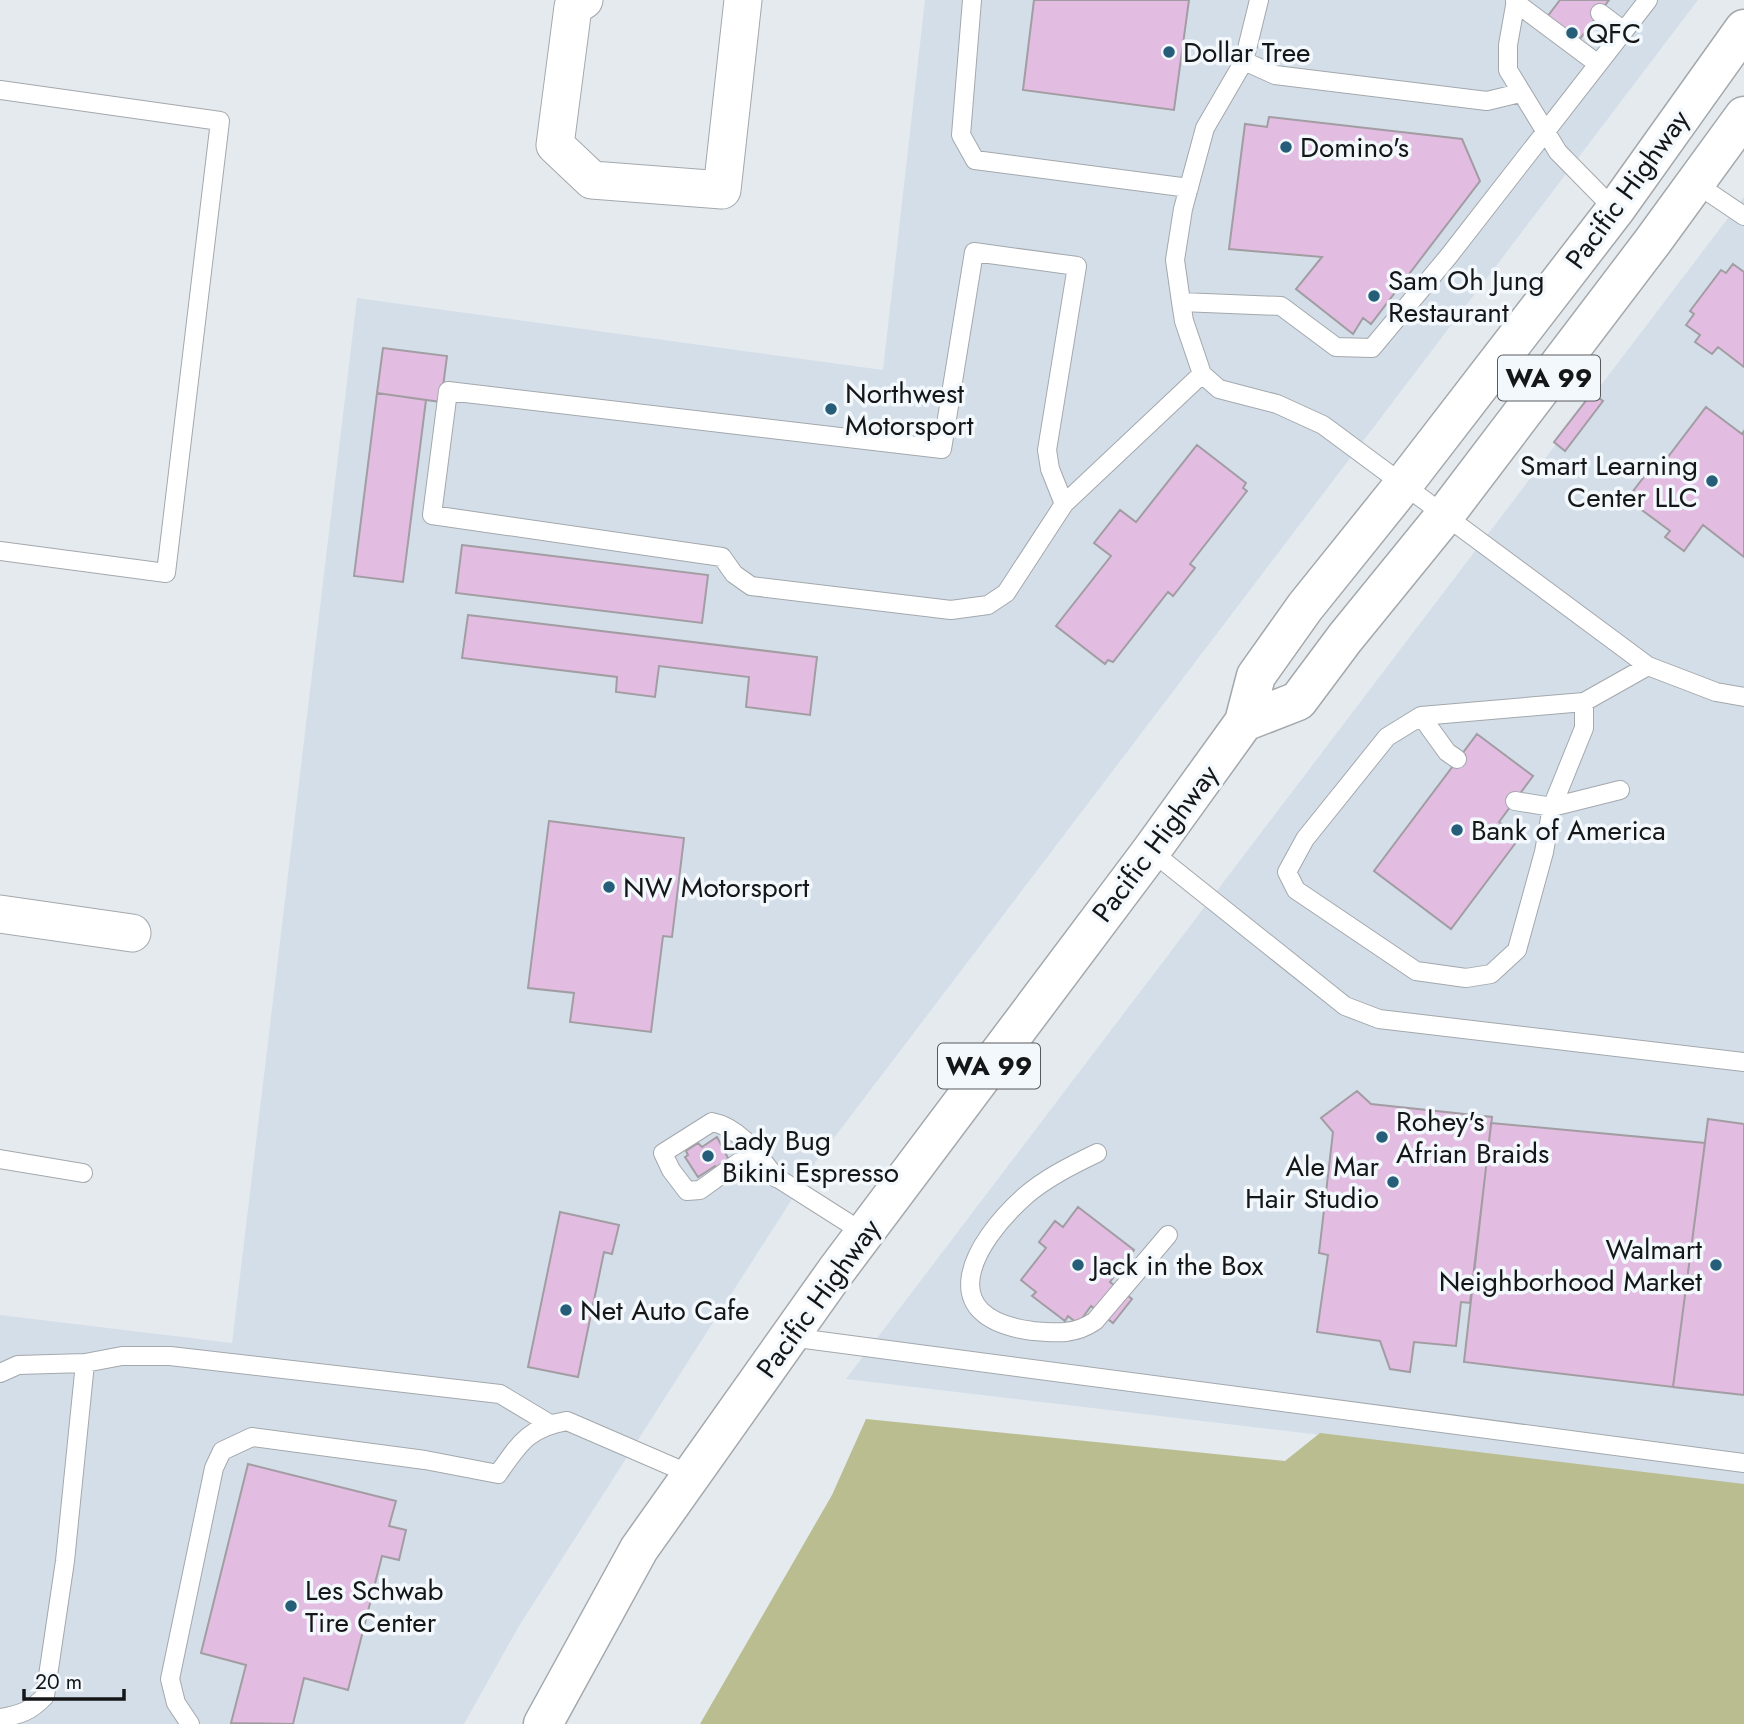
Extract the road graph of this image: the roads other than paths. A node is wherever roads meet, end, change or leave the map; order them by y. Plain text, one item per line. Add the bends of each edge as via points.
1 (584, 0) edge
2 (743, 0) edge
3 (972, 0) edge
4 (1259, 0) edge
5 (1515, 1) edge
6 (1642, 2) edge
7 (1600, 13) dead end
8 (1744, 29) edge
9 (1624, 31) junction
10 (1244, 61) junction
11 (1598, 64) junction
12 (0, 90) edge
13 (1520, 93) junction
14 (1744, 116) edge
15 (1545, 133) junction
16 (1695, 183) junction
17 (1189, 188) junction
18 (1615, 210) junction
19 (1744, 216) edge
20 (1181, 302) junction
21 (1202, 374) junction
22 (1403, 485) junction
23 (1064, 504) junction
24 (1445, 515) junction
25 (0, 551) edge
26 (1648, 666) junction
27 (1744, 697) edge
28 (1584, 702) junction
29 (1421, 716) junction
30 (1244, 722) junction
31 (1457, 759) dead end
32 (1620, 790) dead end
33 (1515, 801) dead end
34 (1552, 807) junction
35 (1151, 851) junction
36 (0, 914) edge
37 (132, 933) dead end
38 (1744, 1062) edge
39 (1097, 1153) dead end
40 (0, 1159) edge
41 (83, 1173) dead end
42 (776, 1178) junction
43 (864, 1233) junction
44 (1168, 1235) dead end
45 (789, 1337) junction
46 (85, 1363) junction
47 (0, 1373) edge
48 (550, 1424) junction
49 (1744, 1462) edge
50 (692, 1475) junction
51 (0, 1718) edge
52 (190, 1724) edge
53 (543, 1724) edge

1 - 2 street via 573,7 555,145 592,180 722,190
3 - 17 lane via 961,135 975,160
4 - 10 lane
5 - 11 lane
5 - 13 lane via 1508,70
6 - 9 lane
7 - 9 lane
8 - 18 highway, Pacific Highway / WA 99
9 - 11 lane
10 - 13 lane via 1275,75 1487,101
10 - 17 lane via 1205,128
11 - 15 lane
12 - 25 lane via 220,121 166,573
13 - 15 lane
14 - 16 highway, Pacific Highway / WA 99
15 - 18 lane
15 - 20 lane via 1372,348 1336,347 1281,306
16 - 19 lane
16 - 24 highway, Pacific Highway / WA 99
17 - 20 lane via 1175,260
18 - 22 highway, Pacific Highway / WA 99
20 - 21 lane
21 - 22 lane via 1219,389 1277,404 1323,425
21 - 23 lane
22 - 24 lane
22 - 30 highway, Pacific Highway / WA 99 via 1255,676
23 - 23 lane via 1006,593 988,605 951,610 751,586 722,557 432,515 448,391 943,449 974,252 1077,266 1047,450
24 - 26 lane
24 - 30 highway, Pacific Highway / WA 99 via 1298,701
26 - 27 lane via 1716,692
26 - 28 lane
28 - 29 lane
28 - 34 lane via 1584,728
29 - 31 lane
29 - 34 lane via 1387,737 1305,839 1287,872 1296,890 1416,971 1466,978 1492,974 1517,950
30 - 35 highway, Pacific Highway / WA 99
32 - 34 lane
33 - 34 lane
35 - 38 lane via 1345,1006 1380,1019
35 - 43 highway, Pacific Highway / WA 99
36 - 37 street
39 - 44 lane via 1025,1196 991,1233 974,1263 970,1288 978,1310 1000,1324 1022,1329 1060,1333 1085,1328
40 - 41 lane
42 - 42 lane via 739,1135 723,1124 712,1122 663,1153 687,1191 700,1191 739,1162 754,1163
42 - 43 lane
43 - 45 highway, Pacific Highway / WA 99
45 - 49 lane
45 - 50 highway, Pacific Highway / WA 99
46 - 47 lane via 18,1365
46 - 48 lane via 122,1356 170,1356 500,1394
46 - 51 lane via 65,1561 45,1696 21,1715
48 - 50 lane via 567,1421
48 - 52 lane via 522,1439 498,1474 252,1437 222,1451 214,1468 170,1679 176,1703
50 - 53 highway, Pacific Highway / WA 99 via 639,1549

